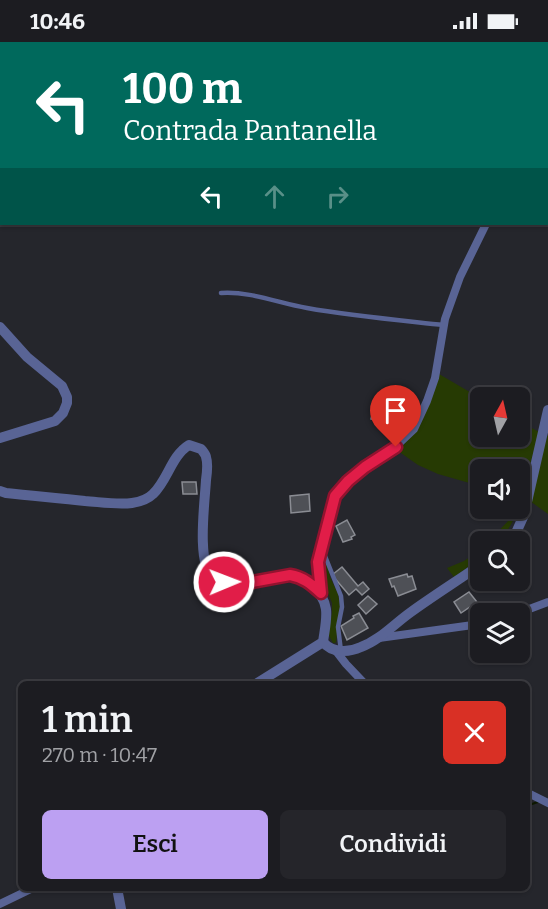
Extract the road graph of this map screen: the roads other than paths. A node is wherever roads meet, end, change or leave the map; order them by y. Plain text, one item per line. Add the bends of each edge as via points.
1 (486, 225) edge
2 (221, 292) dead end
3 (444, 325) junction
4 (0, 327) edge
5 (548, 410) edge
6 (0, 438) edge
7 (0, 491) edge
8 (517, 531) edge
9 (320, 552) junction
10 (470, 572) edge
11 (321, 593) junction
12 (548, 602) edge
13 (530, 609) edge
14 (470, 625) edge
15 (379, 638) junction
16 (322, 642) junction
17 (339, 651) junction
18 (261, 681) edge
19 (362, 681) edge
20 (530, 794) edge
21 (548, 803) edge
22 (27, 891) edge
23 (116, 891) edge
24 (0, 904) edge
25 (121, 909) edge

1 - 3 street via 460,277
2 - 3 lane via 241,292 348,315
3 - 9 street via 435,378 414,429 348,481 335,496
4 - 6 street via 27,357 62,386 67,397 63,413 55,421
5 - 8 street
7 - 11 street via 135,503 153,494 181,450 195,446 206,456 203,543 207,569 213,578 236,585 290,575 306,580
9 - 11 street
9 - 17 lane via 341,596
10 - 15 street
11 - 16 street via 326,606
12 - 13 street
14 - 15 street
15 - 17 street
16 - 17 street
16 - 18 street
17 - 19 street
20 - 21 street
22 - 24 street
23 - 25 street

